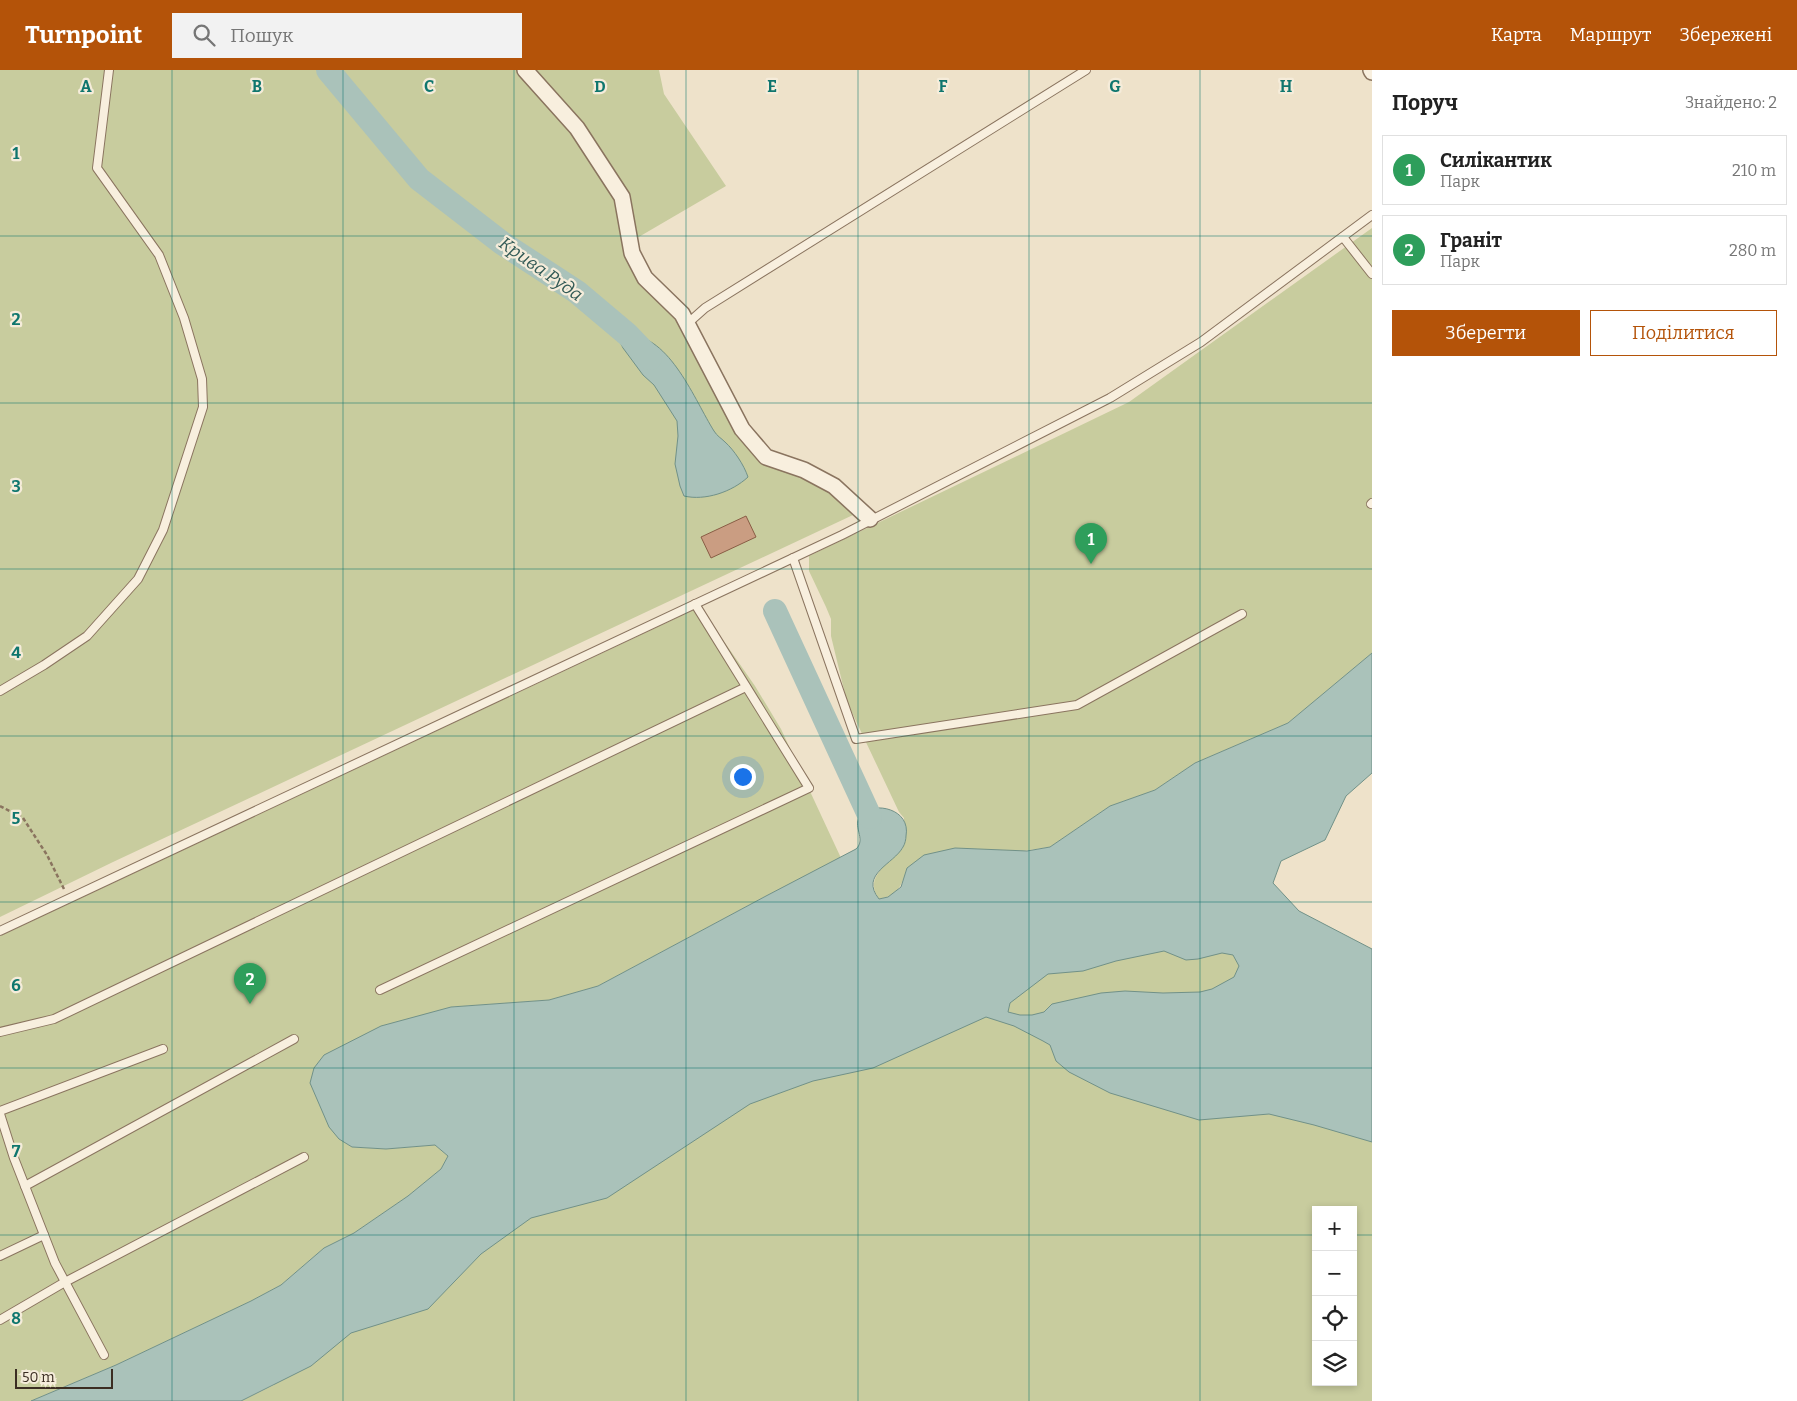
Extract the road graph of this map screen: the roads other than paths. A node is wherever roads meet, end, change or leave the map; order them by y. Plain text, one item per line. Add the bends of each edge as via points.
1 (109, 70) edge
2 (526, 70) edge
3 (1086, 70) edge
4 (1372, 216) edge
5 (1343, 237) junction
6 (1372, 274) edge
7 (687, 324) junction
8 (870, 519) junction
9 (793, 558) junction
10 (695, 604) junction
11 (1242, 614) dead end
12 (746, 687) junction
13 (0, 691) edge
14 (0, 931) edge
15 (380, 990) dead end
16 (0, 1032) edge
17 (294, 1039) dead end
18 (163, 1049) dead end
19 (0, 1112) edge
20 (304, 1157) dead end
21 (25, 1186) junction
22 (44, 1235) junction
23 (0, 1256) edge
24 (65, 1282) junction
25 (0, 1320) edge
26 (104, 1355) dead end

1 - 13 lane via 97,168 159,254 184,318 202,379 203,407 163,530 138,579 87,636
2 - 7 street via 577,128 622,197 632,253 645,278 682,314
3 - 7 lane via 704,308
4 - 5 lane
5 - 6 lane
5 - 8 lane via 1201,342 1110,398
7 - 8 street via 742,429 766,457 804,470 834,486
8 - 9 lane
9 - 10 lane
9 - 11 lane via 856,739 1078,705
10 - 12 lane
10 - 14 lane
12 - 15 lane via 809,788
12 - 16 lane via 54,1019
17 - 21 lane
18 - 19 lane
19 - 21 lane
20 - 24 lane
21 - 22 lane
22 - 23 lane
22 - 24 lane
24 - 25 lane
24 - 26 lane

